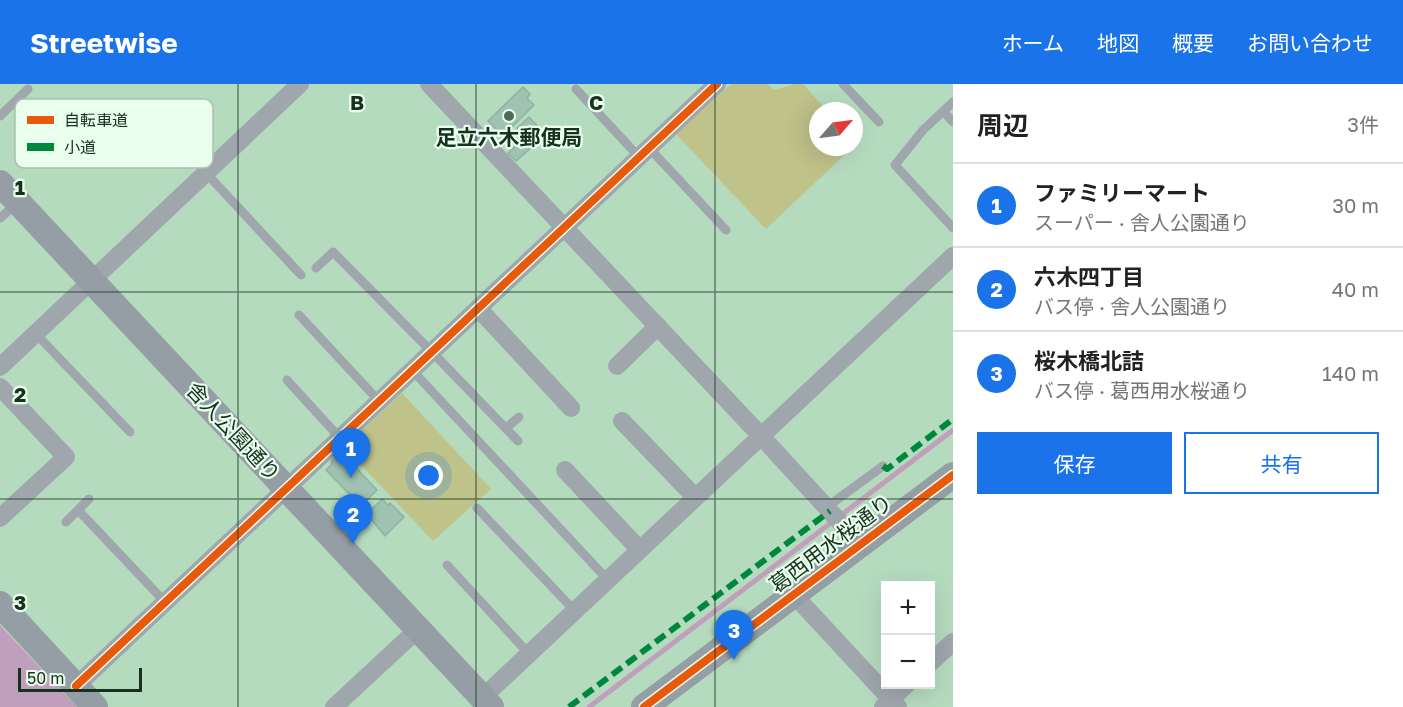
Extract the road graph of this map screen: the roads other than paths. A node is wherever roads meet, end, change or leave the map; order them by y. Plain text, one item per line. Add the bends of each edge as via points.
1 (300, 84) edge
2 (429, 84) edge
3 (717, 84) edge
4 (843, 84) edge
5 (28, 89) dead end
6 (576, 89) dead end
7 (18, 99) edge
8 (15, 102) edge
9 (953, 102) edge
10 (943, 111) junction
11 (0, 116) edge
12 (879, 122) dead end
13 (953, 122) edge
14 (644, 152) junction
15 (213, 166) edge
16 (211, 168) edge
17 (206, 173) junction
18 (0, 183) edge
19 (9, 210) edge
20 (953, 228) edge
21 (565, 229) junction
22 (726, 230) dead end
23 (953, 256) edge
24 (316, 268) dead end
25 (301, 275) dead end
26 (91, 282) junction
27 (478, 309) junction
28 (299, 315) dead end
29 (658, 326) junction
30 (36, 334) junction
31 (432, 352) junction
32 (617, 366) dead end
33 (0, 367) edge
34 (412, 370) junction
35 (287, 380) dead end
36 (0, 387) edge
37 (378, 400) junction
38 (571, 408) dead end
39 (519, 417) dead end
40 (622, 421) dead end
41 (506, 428) junction
42 (130, 432) dead end
43 (761, 436) junction
44 (339, 437) junction
45 (518, 441) dead end
46 (883, 466) dead end
47 (565, 470) dead end
48 (953, 475) edge
49 (285, 488) junction
50 (695, 497) junction
51 (89, 499) dead end
52 (477, 508) dead end
53 (829, 509) junction
54 (78, 510) junction
55 (0, 518) edge
56 (66, 522) dead end
57 (854, 537) junction
58 (639, 549) junction
59 (447, 565) dead end
60 (608, 579) junction
61 (794, 595) junction
62 (165, 602) junction
63 (0, 604) edge
64 (574, 610) junction
65 (417, 630) junction
66 (953, 642) edge
67 (529, 654) junction
68 (935, 658) edge
69 (76, 686) junction
70 (904, 689) edge
71 (487, 702) edge
72 (891, 705) edge
73 (95, 707) edge
74 (334, 707) edge
75 (644, 707) edge

1 - 15 street
2 - 21 street
3 - 14 street
4 - 12 lane
5 - 7 lane
6 - 14 lane
8 - 11 lane
9 - 10 lane
10 - 13 lane
10 - 20 lane via 895,165
14 - 21 street
14 - 22 lane
16 - 17 street
17 - 25 lane
17 - 26 street
18 - 19 street, 舎人公園通り
19 - 26 street, 舎人公園通り
21 - 27 street via 509,272
21 - 29 street
23 - 43 street
24 - 31 lane via 333,252
26 - 30 street
26 - 49 street, 舎人公園通り
27 - 31 street
27 - 38 street
28 - 37 lane
29 - 32 street
29 - 43 street
30 - 33 street
30 - 42 lane
31 - 34 street
31 - 41 lane
34 - 37 street
34 - 60 lane
35 - 44 lane
36 - 55 street via 66,457
37 - 44 street
39 - 41 lane
40 - 50 street
41 - 45 lane
43 - 50 street
43 - 53 street
44 - 49 street
46 - 53 lane
47 - 58 street
48 - 57 street, 葛西用水桜通り
49 - 62 street
49 - 65 street, 舎人公園通り
50 - 58 street
51 - 54 lane
52 - 64 lane
53 - 57 street
54 - 56 lane
54 - 62 lane
57 - 61 street, 葛西用水桜通り
58 - 60 street
59 - 67 lane
60 - 64 street
61 - 72 street
61 - 75 street, 葛西用水桜通り
62 - 69 street
63 - 69 street
64 - 67 street
65 - 71 street, 舎人公園通り
65 - 74 street
66 - 68 street
67 - 71 street
69 - 73 street
70 - 72 street

